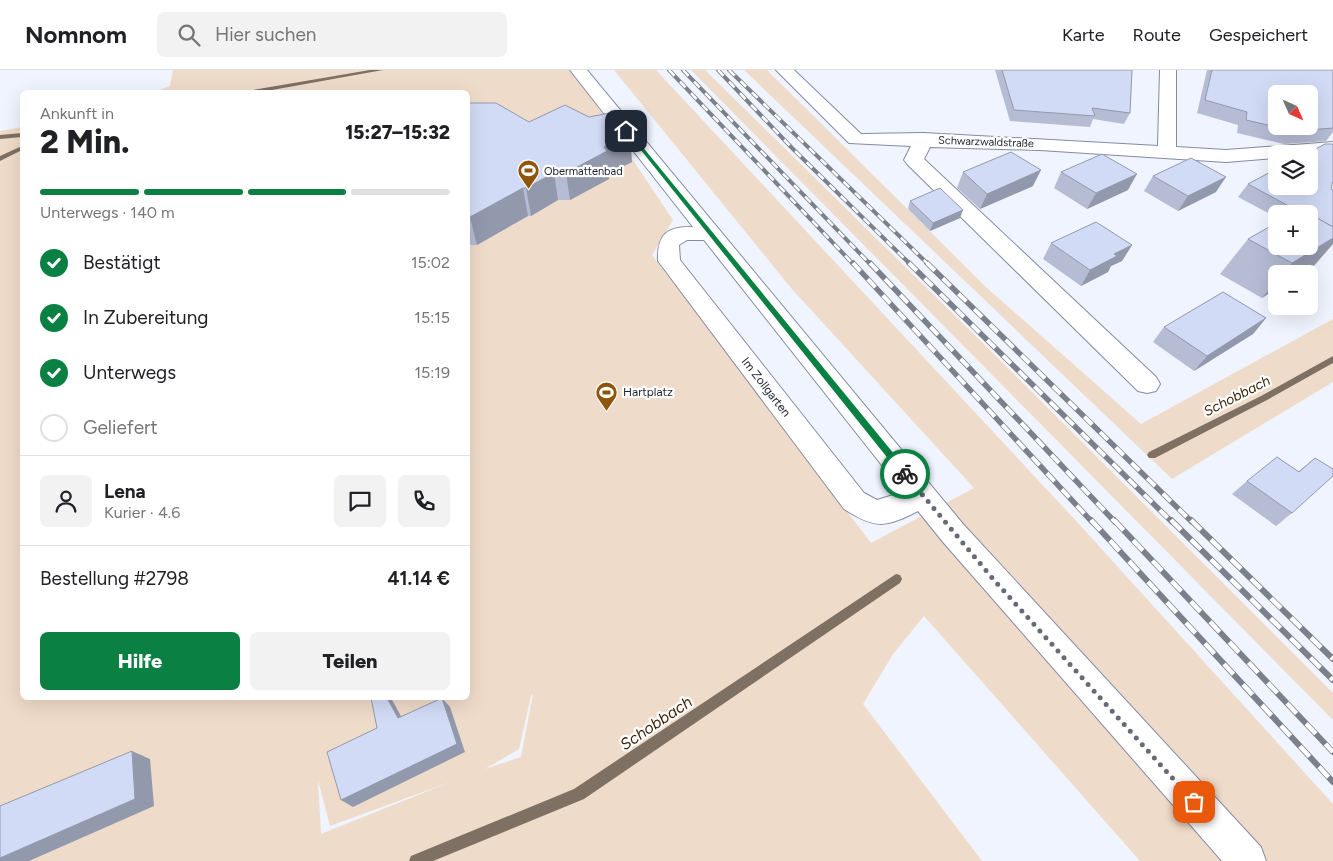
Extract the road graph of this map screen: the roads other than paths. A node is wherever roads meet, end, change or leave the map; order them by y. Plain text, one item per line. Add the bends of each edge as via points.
1 (578, 70) edge
2 (784, 70) edge
3 (1168, 70) edge
4 (870, 139) junction
5 (924, 139) junction
6 (1333, 148) edge
7 (846, 149) dead end
8 (1167, 153) junction
9 (709, 234) junction
10 (1147, 384) dead end
11 (923, 496) junction
12 (1247, 861) edge

1 - 9 street
2 - 4 street via 856,139
3 - 8 street
4 - 5 street
4 - 7 street
5 - 8 street, Schwarzwaldstraße
5 - 10 street, Schwarzwaldstraße via 914,160
6 - 8 street, Schwarzwaldstraße via 1226,156
9 - 11 street
9 - 11 street, Im Zollgarten via 682,233 668,243 669,261 854,501 874,513 898,508
11 - 12 street via 994,580

